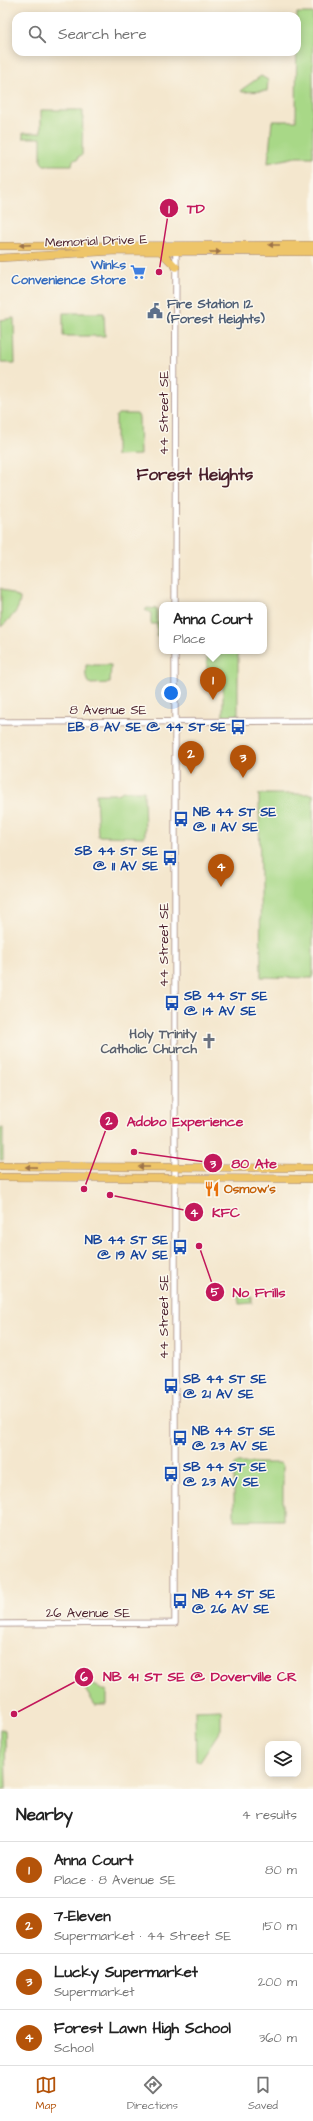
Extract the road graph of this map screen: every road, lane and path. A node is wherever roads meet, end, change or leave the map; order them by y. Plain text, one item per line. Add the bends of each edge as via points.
1 (313, 245) edge
2 (0, 246) edge
3 (176, 248) junction
4 (160, 251) junction
5 (313, 252) edge
6 (0, 258) edge
7 (176, 267) junction
8 (175, 602) edge
9 (175, 654) edge
10 (175, 721) junction
11 (313, 721) edge
12 (0, 722) edge
13 (0, 1166) edge
14 (175, 1167) junction
15 (313, 1168) edge
16 (0, 1178) edge
17 (175, 1179) junction
18 (313, 1179) edge
19 (175, 1623) joint
20 (0, 1624) edge

1 -> 3 main road, Memorial Drive E
3 -> 2 main road, Memorial Drive E
3 - 4 main road, Memorial Drive E
3 -> 5 main road, Memorial Drive E
3 - 7 street, 44 Street SE
4 - 6 main road, Memorial Drive E via 83,252
4 - 7 main road
7 - 8 street, 44 Street SE
9 - 10 street, 44 Street SE
10 - 11 street, 8 Avenue SE
10 - 12 street, 8 Avenue SE
10 - 14 street, 44 Street SE
14 -> 13 main road
14 - 15 main road
14 - 17 street, 44 Street SE
16 - 17 main road
17 - 18 main road
17 - 19 street, 44 Street SE
19 - 20 street, 26 Avenue SE

